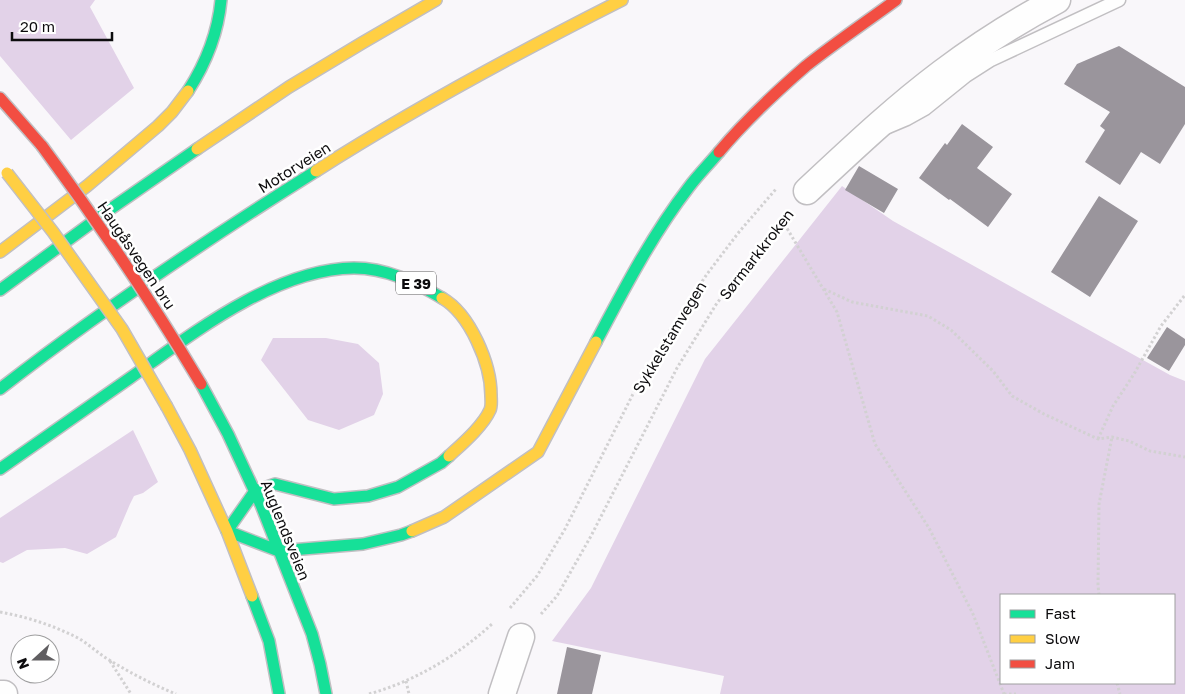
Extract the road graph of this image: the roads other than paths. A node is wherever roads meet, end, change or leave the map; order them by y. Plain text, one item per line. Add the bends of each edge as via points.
1 (221, 0) edge
2 (436, 0) edge
3 (622, 0) edge
4 (896, 0) edge
5 (1057, 0) edge
6 (1119, 0) edge
7 (0, 98) edge
8 (854, 147) junction
9 (4, 169) edge
10 (806, 191) road end
11 (0, 252) edge
12 (0, 290) edge
13 (201, 384) joint
14 (0, 389) edge
15 (0, 469) edge
16 (255, 492) junction
17 (227, 531) junction
18 (279, 551) junction
19 (521, 637) dead end
20 (0, 694) edge
21 (4, 694) edge
22 (279, 694) edge
23 (326, 694) edge
24 (502, 694) edge

1 - 11 main road via 213,42 201,70 175,109 107,170
2 - 12 main road via 288,88 117,204
3 - 14 main road, Motorveien via 538,42 334,159 166,267
4 - 18 main road via 807,66 730,138 689,187 629,280 538,452 444,517 401,535 363,544
5 - 8 street via 994,37 942,73
6 - 8 lane via 991,60 925,109
7 - 13 main road, Haugåsvegen bru, bridge via 42,146 88,208 156,309
8 - 10 street
9 - 17 main road, bridge via 122,329 190,450
13 - 16 main road, Auglendsveien
15 - 16 main road, E 39 via 222,314 283,284 332,270 380,271 428,289 459,313 472,331 488,369 491,409 476,430 441,463 398,487 368,496 334,499 274,484
16 - 17 main road
16 - 18 main road, Auglendsveien
17 - 18 main road
17 - 22 main road via 269,641
18 - 23 main road, Auglendsveien via 312,634
19 - 24 street
20 - 21 street

